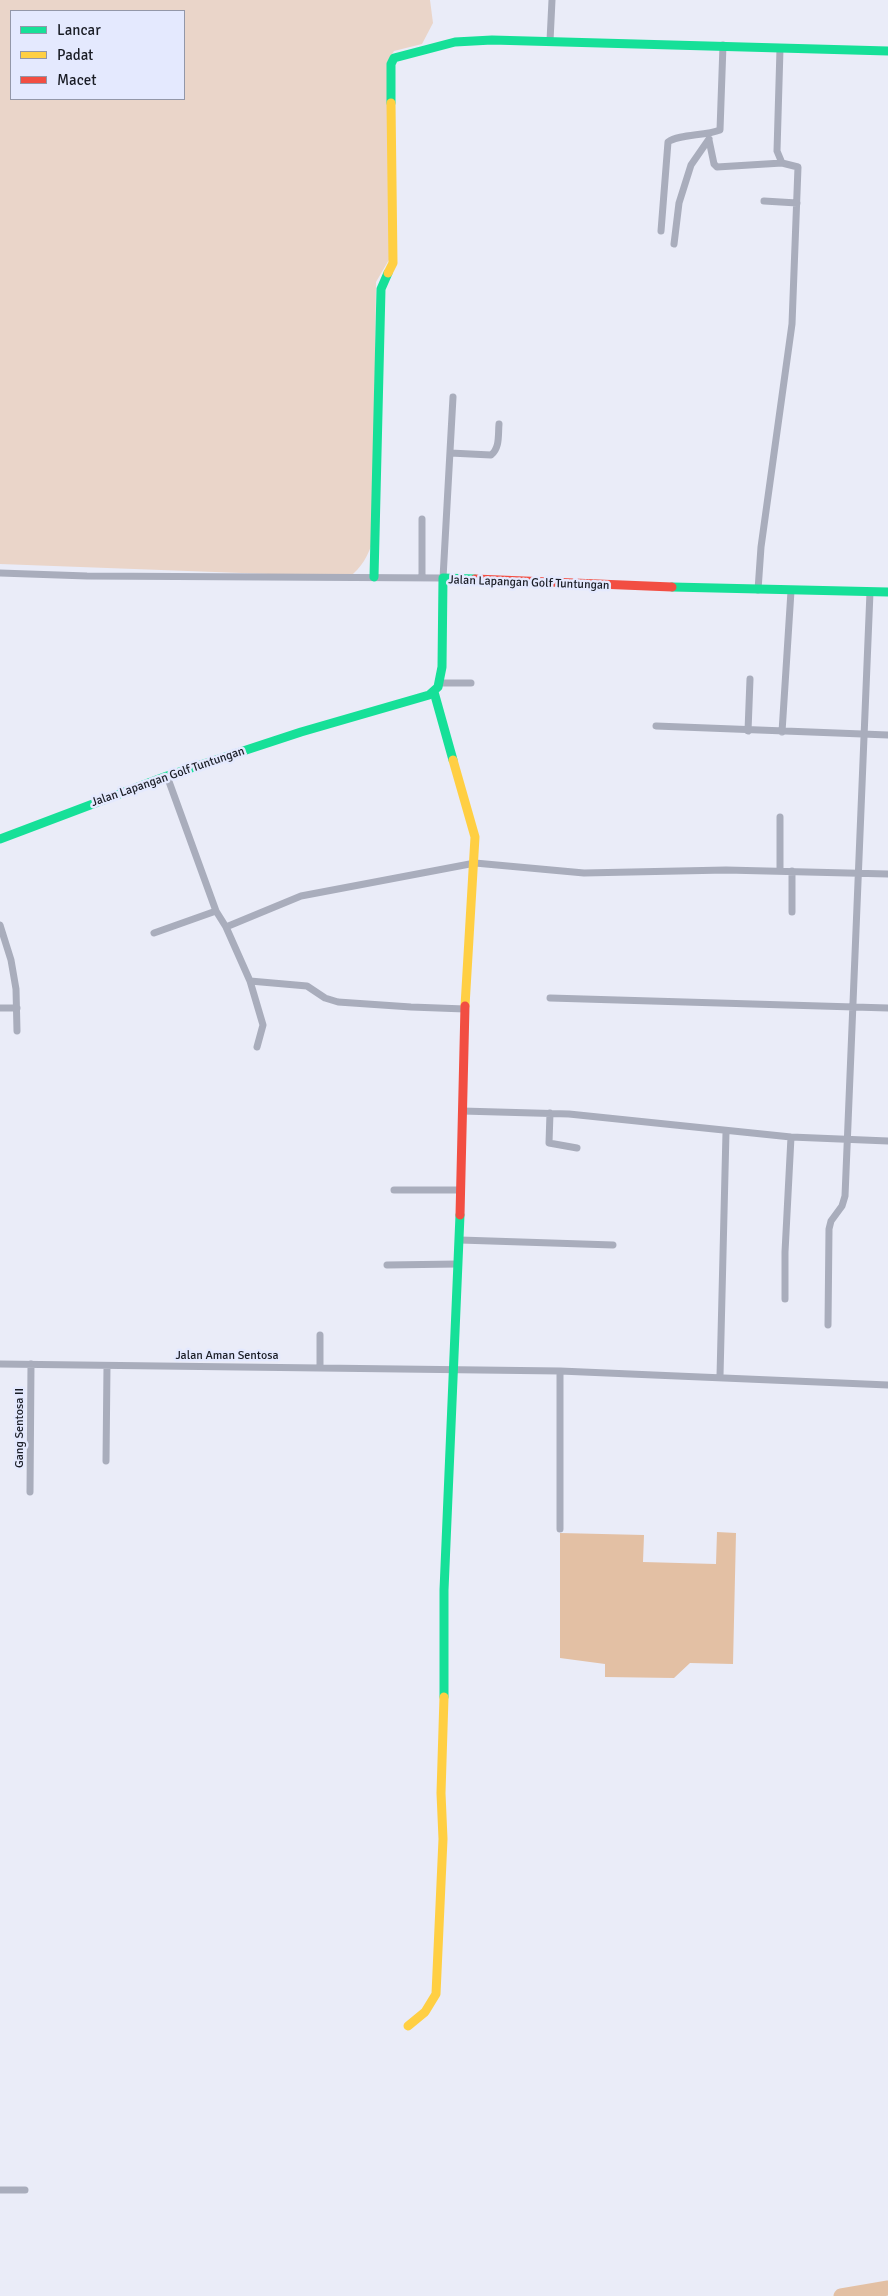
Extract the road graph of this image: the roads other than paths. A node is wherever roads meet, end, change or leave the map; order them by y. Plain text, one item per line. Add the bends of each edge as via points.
1 (552, 0) edge
2 (550, 42) junction
3 (723, 45) junction
4 (780, 49) junction
5 (888, 51) edge
6 (710, 137) junction
7 (782, 163) junction
8 (764, 201) dead end
9 (796, 202) junction
10 (661, 231) dead end
11 (674, 244) dead end
12 (453, 397) dead end
13 (499, 424) dead end
14 (450, 453) junction
15 (422, 519) dead end
16 (0, 573) edge
17 (374, 577) junction
18 (422, 577) junction
19 (444, 578) junction
20 (758, 590) junction
21 (790, 591) junction
22 (870, 592) junction
23 (888, 592) edge
24 (750, 679) dead end
25 (439, 683) junction
26 (471, 683) dead end
27 (434, 692) junction
28 (656, 726) dead end
29 (748, 731) junction
30 (782, 732) junction
31 (865, 735) junction
32 (888, 735) edge
33 (167, 776) junction
34 (780, 817) dead end
35 (0, 840) edge
36 (475, 863) junction
37 (780, 871) junction
38 (792, 871) junction
39 (857, 873) junction
40 (888, 874) edge
41 (216, 911) junction
42 (792, 912) dead end
43 (0, 925) edge
44 (226, 927) junction
45 (154, 933) dead end
46 (250, 981) junction
47 (550, 998) dead end
48 (852, 1006) junction
49 (0, 1008) edge
50 (17, 1008) junction
51 (464, 1008) junction
52 (888, 1008) edge
53 (17, 1031) dead end
54 (256, 1047) dead end
55 (462, 1111) junction
56 (550, 1112) junction
57 (726, 1132) junction
58 (791, 1137) junction
59 (848, 1139) junction
60 (888, 1141) edge
61 (578, 1148) dead end
62 (394, 1190) dead end
63 (459, 1190) junction
64 (460, 1240) junction
65 (613, 1245) dead end
66 (458, 1264) junction
67 (386, 1265) dead end
68 (785, 1299) dead end
69 (828, 1325) dead end
70 (320, 1335) dead end
71 (0, 1364) edge
72 (31, 1364) junction
73 (107, 1366) junction
74 (320, 1368) junction
75 (454, 1370) junction
76 (560, 1371) junction
77 (720, 1376) junction
78 (888, 1385) edge
79 (106, 1461) dead end
80 (30, 1492) dead end
81 (560, 1529) dead end
82 (408, 2026) dead end
83 (0, 2190) edge
84 (26, 2190) dead end

1 - 2 street
2 - 3 street
2 - 17 street via 455,42 400,54 391,64 393,263 381,289
3 - 4 street
3 - 6 street via 722,120 720,130
4 - 5 street
4 - 7 street via 777,151
6 - 7 street via 717,166
6 - 10 street via 674,138 668,142
6 - 11 street via 691,165 679,203
7 - 9 street via 798,167
8 - 9 street
9 - 20 street via 792,324 761,546
12 - 14 street
13 - 14 street via 496,452 491,455
14 - 19 street
15 - 18 street
16 - 17 street
17 - 18 street
18 - 19 street
19 - 20 street, Jalan Lapangan Golf Tuntungan
19 - 25 street, Jalan Lapangan Golf Tuntungan
20 - 21 street, Jalan Lapangan Golf Tuntungan
21 - 22 street, Jalan Lapangan Golf Tuntungan
21 - 30 street
22 - 23 street, Jalan Lapangan Golf Tuntungan
22 - 31 street
24 - 29 street
25 - 26 street
25 - 27 street, Jalan Lapangan Golf Tuntungan
27 - 33 street, Jalan Lapangan Golf Tuntungan
27 - 36 street via 475,832
28 - 29 street
29 - 30 street
30 - 31 street
31 - 32 street
31 - 39 street
33 - 35 street, Jalan Lapangan Golf Tuntungan
33 - 41 street
34 - 37 street
36 - 37 street via 584,873
36 - 44 street via 301,896
36 - 51 street
37 - 38 street
38 - 39 street
38 - 42 street
39 - 40 street
39 - 48 street
41 - 44 street
41 - 45 street
43 - 50 street via 11,960
44 - 46 street
46 - 51 street via 307,986 338,1002
46 - 54 street via 263,1025
47 - 48 street
48 - 52 street
48 - 59 street
49 - 50 street
50 - 53 street
51 - 55 street
55 - 56 street
55 - 63 street
56 - 57 street
56 - 61 street via 549,1143
57 - 58 street
57 - 77 street
58 - 59 street
58 - 68 street
59 - 60 street
59 - 69 street via 844,1202 829,1229
62 - 63 street
63 - 64 street
64 - 65 street
64 - 66 street
66 - 67 street
66 - 75 street
70 - 74 street
71 - 72 street, Jalan Aman Sentosa
72 - 73 street, Jalan Aman Sentosa
72 - 80 street, Gang Sentosa II
73 - 74 street, Jalan Aman Sentosa
73 - 79 street
74 - 75 street, Jalan Aman Sentosa
75 - 76 street, Jalan Aman Sentosa
75 - 82 street via 445,1581 443,1839 436,1994 431,2006
76 - 77 street, Jalan Aman Sentosa
76 - 81 street
77 - 78 street, Jalan Aman Sentosa
83 - 84 street

